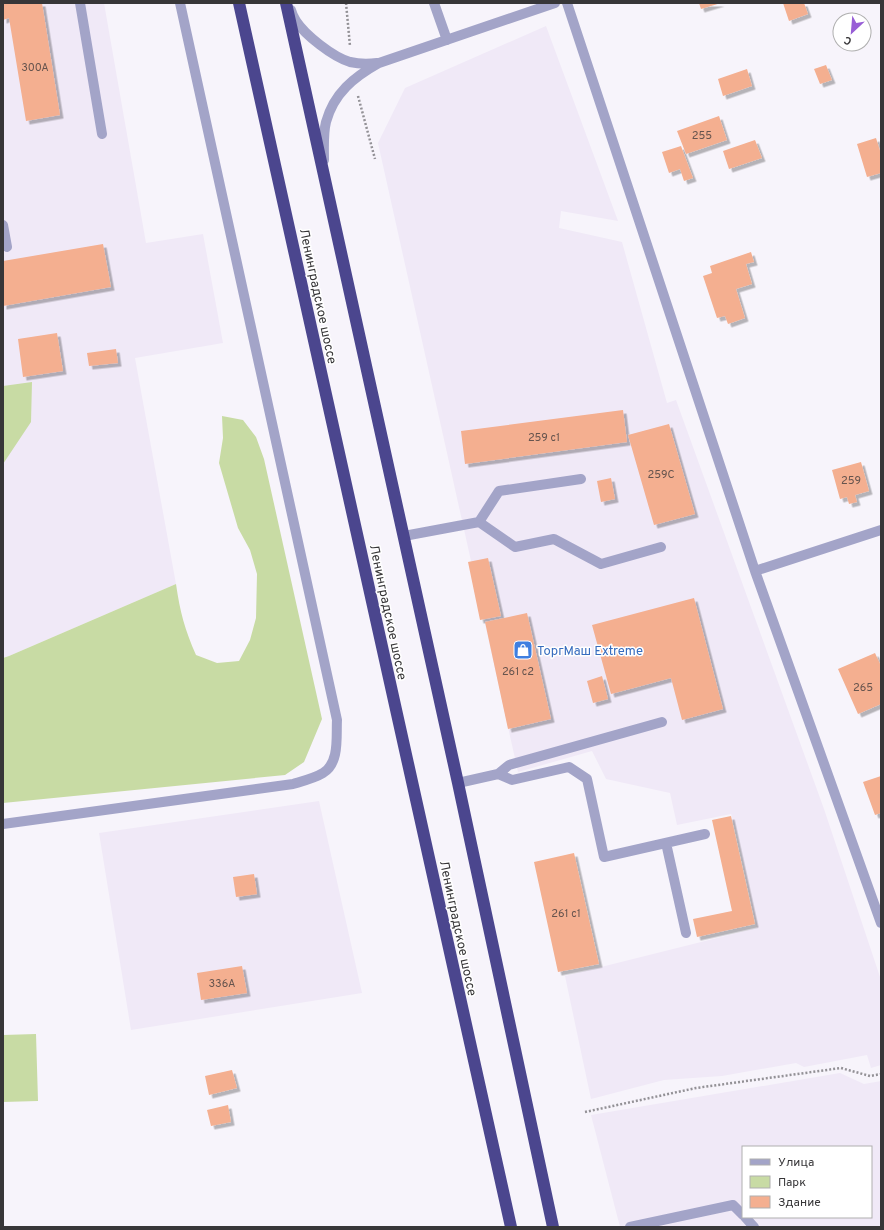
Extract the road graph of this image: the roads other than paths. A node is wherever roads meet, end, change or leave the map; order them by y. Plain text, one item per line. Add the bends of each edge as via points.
1 (80, 3) edge
2 (180, 3) edge
3 (240, 3) edge
4 (287, 3) edge
5 (434, 3) edge
6 (555, 3) edge
7 (567, 3) edge
8 (447, 40) junction
9 (379, 63) junction
10 (102, 134) dead end
11 (324, 175) junction
12 (3, 225) edge
13 (7, 247) dead end
14 (581, 479) dead end
15 (479, 522) junction
16 (881, 530) edge
17 (404, 536) junction
18 (661, 547) dead end
19 (754, 571) junction
20 (662, 722) dead end
21 (498, 774) junction
22 (458, 783) junction
23 (3, 824) edge
24 (705, 834) dead end
25 (666, 843) junction
26 (881, 923) edge
27 (686, 933) dead end
28 (742, 1214) edge
29 (746, 1218) edge
30 (511, 1227) edge
31 (553, 1227) edge
32 (630, 1227) edge
33 (754, 1227) edge

1 - 10 street
2 - 23 street via 337,720 335,754 332,765 324,773 294,784
3 - 30 highway, Ленинградское шоссе
4 - 9 street via 296,21 311,38 329,51 349,62
4 - 11 highway
5 - 8 street
6 - 8 street
7 - 19 street
8 - 9 street
9 - 11 street via 354,79 333,106 326,122
11 - 17 highway
12 - 13 street
14 - 15 street via 499,491
15 - 17 street
15 - 18 street via 515,547 554,539 601,564
16 - 19 street
17 - 22 highway
19 - 26 street
20 - 21 street via 509,765
21 - 22 street
21 - 25 street via 512,780 569,767 587,779 604,857
22 - 31 highway
24 - 25 street
25 - 27 street
28 - 32 street via 733,1205
29 - 33 street

